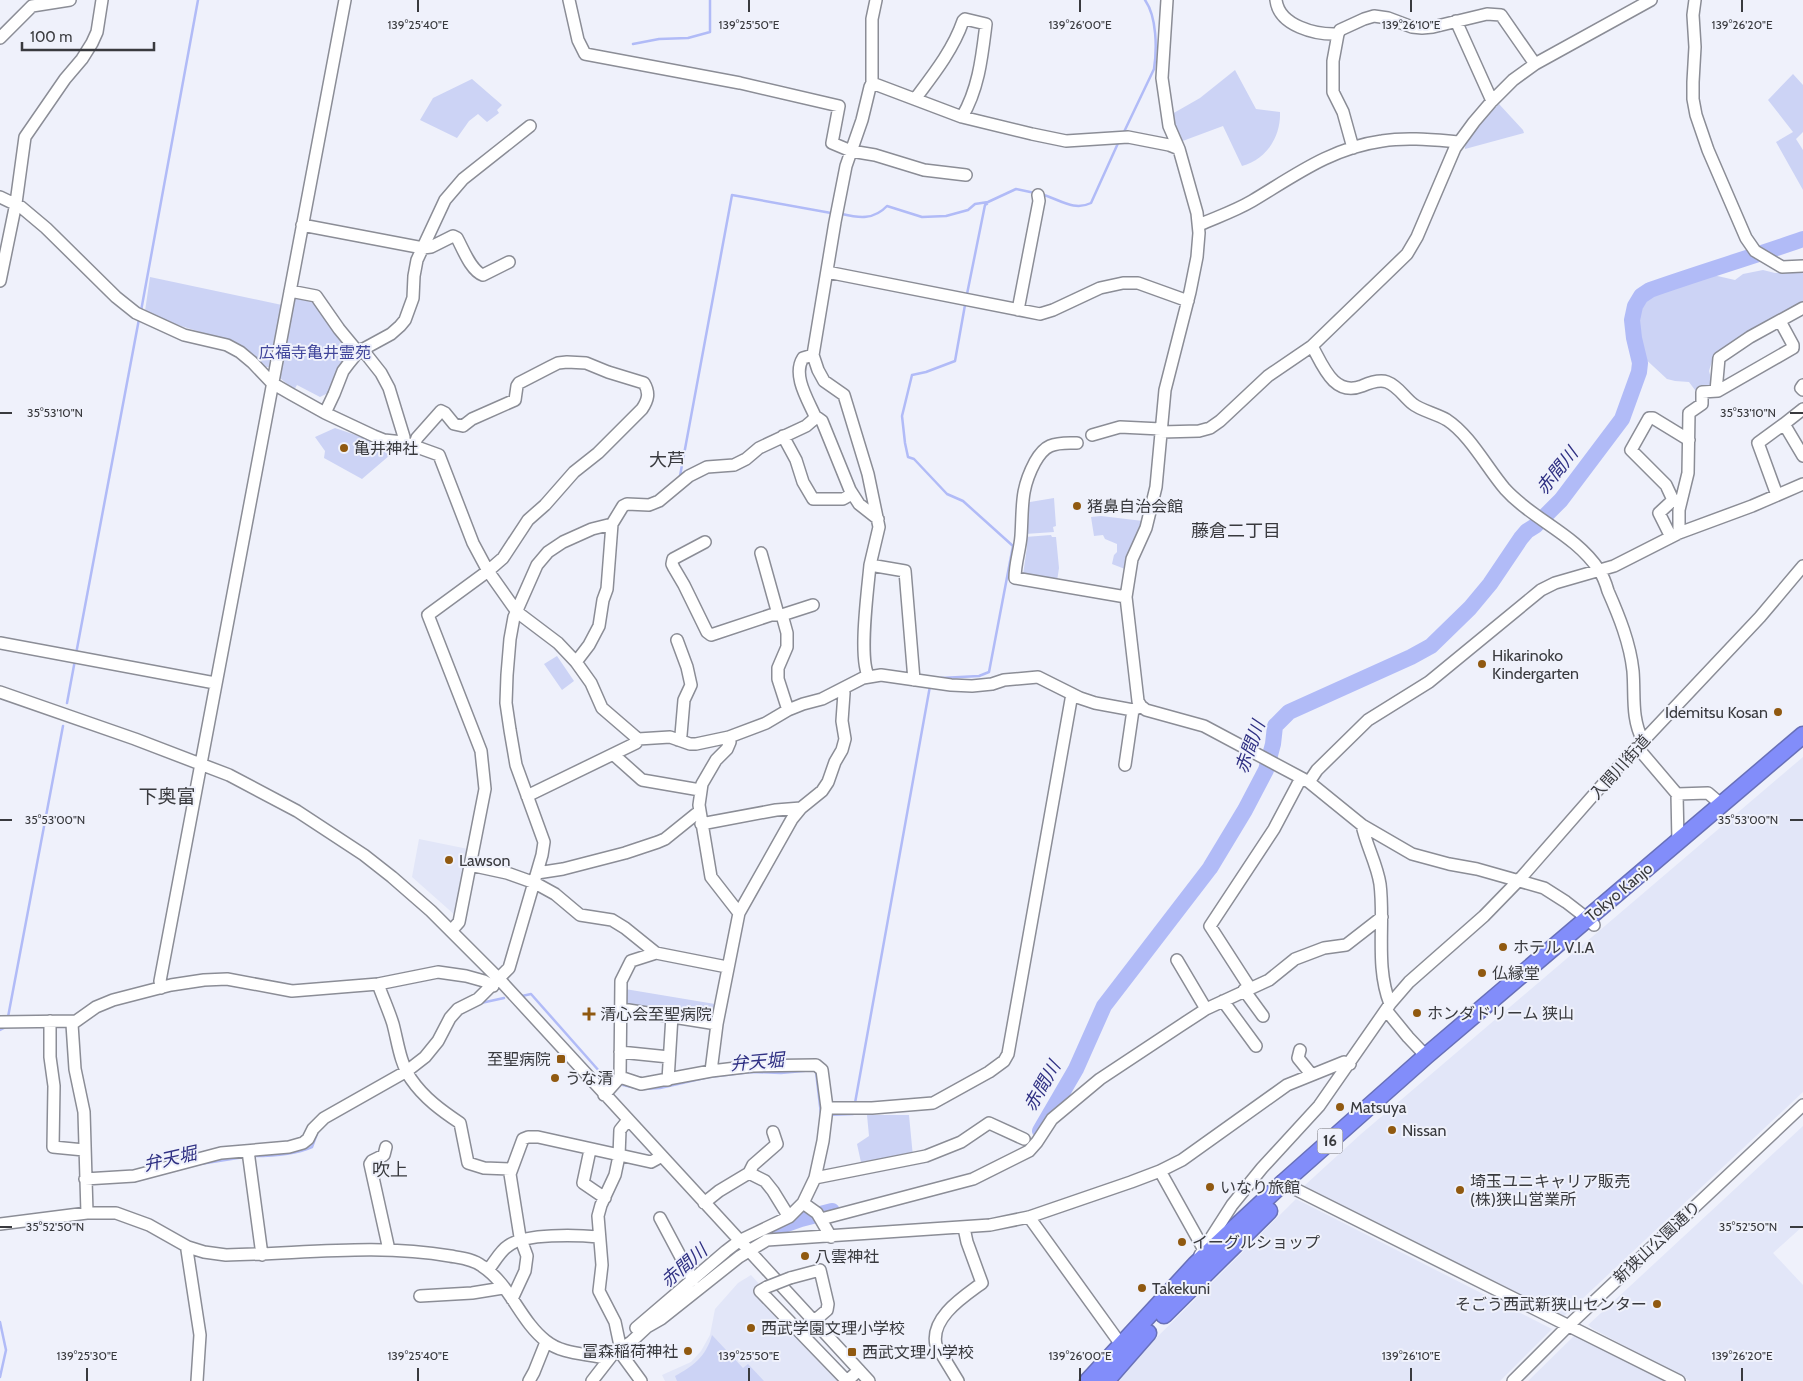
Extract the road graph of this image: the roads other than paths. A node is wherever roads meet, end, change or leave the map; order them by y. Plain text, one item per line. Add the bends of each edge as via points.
1 (70, 0) edge
2 (102, 0) edge
3 (344, 0) edge
4 (569, 0) edge
5 (876, 0) edge
6 (1167, 0) edge
7 (1276, 0) edge
8 (1651, 0) edge
9 (1695, 0) edge
10 (1456, 21) junction
11 (1338, 34) junction
12 (0, 38) edge
13 (1535, 64) junction
14 (872, 83) junction
15 (915, 99) junction
16 (1492, 101) junction
17 (962, 117) junction
18 (530, 126) dead end
19 (1459, 142) junction
20 (1352, 148) junction
21 (1179, 150) junction
22 (851, 151) junction
23 (966, 175) dead end
24 (1038, 195) dead end
25 (0, 197) edge
26 (16, 203) junction
27 (302, 225) junction
28 (1199, 225) junction
29 (423, 248) junction
30 (509, 262) dead end
31 (1803, 266) edge
32 (827, 272) junction
33 (0, 280) edge
34 (290, 291) junction
35 (1188, 301) junction
36 (1803, 308) edge
37 (1018, 310) junction
38 (1780, 321) junction
39 (1312, 346) junction
40 (360, 350) junction
41 (813, 355) junction
42 (272, 383) junction
43 (1803, 385) edge
44 (1803, 390) edge
45 (1716, 391) junction
46 (1803, 409) edge
47 (325, 413) junction
48 (815, 416) junction
49 (1784, 424) junction
50 (1161, 430) junction
51 (1092, 435) dead end
52 (783, 436) junction
53 (1689, 440) junction
54 (403, 442) junction
55 (1077, 443) dead end
56 (414, 446) junction
57 (1803, 456) edge
58 (1803, 484) edge
59 (852, 494) junction
60 (1777, 495) junction
61 (878, 519) junction
62 (612, 524) junction
63 (1675, 535) junction
64 (705, 542) dead end
65 (761, 553) dead end
66 (870, 566) junction
67 (1803, 566) edge
68 (488, 571) junction
69 (1600, 571) junction
70 (1799, 580) edge
71 (1126, 597) junction
72 (813, 605) dead end
73 (517, 612) junction
74 (780, 614) junction
75 (677, 640) dead end
76 (0, 643) edge
77 (576, 662) junction
78 (869, 677) junction
79 (914, 680) junction
80 (216, 683) junction
81 (842, 689) junction
82 (0, 692) edge
83 (1072, 694) junction
84 (1137, 708) junction
85 (788, 710) junction
86 (1803, 735) edge
87 (729, 737) junction
88 (638, 739) junction
89 (678, 740) junction
90 (1640, 744) junction
91 (1803, 747) edge
92 (614, 755) junction
93 (201, 763) junction
94 (1125, 764) dead end
95 (1305, 780) junction
96 (700, 790) junction
97 (1677, 794) junction
98 (527, 796) junction
99 (1722, 805) junction
100 (801, 808) junction
101 (700, 819) junction
102 (1362, 825) junction
103 (1678, 842) junction
104 (470, 865) junction
105 (536, 878) junction
106 (1520, 880) junction
107 (738, 913) junction
108 (1382, 917) junction
109 (1591, 922) junction
110 (451, 931) junction
111 (656, 953) junction
112 (1177, 960) dead end
113 (728, 967) junction
114 (496, 982) junction
115 (378, 984) junction
116 (161, 988) junction
117 (1247, 989) junction
118 (1223, 1001) junction
119 (1388, 1007) junction
120 (622, 1009) junction
121 (1206, 1009) junction
122 (672, 1016) junction
123 (1264, 1016) dead end
124 (50, 1021) junction
125 (75, 1021) junction
126 (0, 1022) edge
127 (717, 1024) junction
128 (1256, 1046) dead end
129 (1300, 1050) dead end
130 (620, 1052) junction
131 (1426, 1056) junction
132 (669, 1057) junction
133 (1350, 1064) junction
134 (407, 1071) junction
135 (711, 1072) junction
136 (1311, 1074) junction
137 (620, 1077) junction
138 (668, 1080) junction
139 (604, 1095) junction
140 (1803, 1105) edge
141 (826, 1112) junction
142 (628, 1120) junction
143 (773, 1132) dead end
144 (1024, 1139) dead end
145 (386, 1147) dead end
146 (84, 1150) junction
147 (590, 1150) junction
148 (248, 1151) junction
149 (619, 1156) junction
150 (662, 1156) junction
151 (511, 1169) junction
152 (1160, 1171) junction
153 (749, 1172) junction
154 (815, 1178) junction
155 (85, 1179) junction
156 (1293, 1188) junction
157 (605, 1198) junction
158 (1237, 1199) junction
159 (704, 1203) junction
160 (803, 1203) junction
161 (87, 1213) junction
162 (1251, 1213) junction
163 (819, 1216) junction
164 (1029, 1217) junction
165 (660, 1218) dead end
166 (789, 1218) junction
167 (0, 1224) edge
168 (964, 1228) junction
169 (599, 1237) junction
170 (830, 1237) junction
171 (522, 1240) junction
172 (739, 1241) junction
173 (188, 1247) junction
174 (1203, 1248) junction
175 (389, 1250) junction
176 (749, 1251) junction
177 (262, 1255) junction
178 (1201, 1269) junction
179 (488, 1270) junction
180 (690, 1287) junction
181 (503, 1288) junction
182 (420, 1296) dead end
183 (512, 1300) junction
184 (813, 1322) junction
185 (1569, 1325) junction
186 (546, 1342) junction
187 (620, 1346) junction
188 (1122, 1346) junction
189 (608, 1359) junction
190 (859, 1370) junction
191 (197, 1381) edge
192 (529, 1381) edge
193 (592, 1381) edge
194 (641, 1381) edge
195 (869, 1381) edge
196 (958, 1381) edge
197 (1088, 1381) edge
198 (1106, 1381) edge
199 (1513, 1381) edge
200 (1679, 1381) edge

1 - 12 street via 32,6
2 - 26 street via 92,43 25,137
3 - 27 street
4 - 22 street via 578,40 585,54 740,83 839,106 832,143
5 - 14 street via 872,18
6 - 21 street via 1162,78 1169,126
7 - 11 street via 1278,9 1295,24 1311,31
8 - 13 street
9 - 31 street via 1693,99 1708,150 1746,238 1760,255 1784,268
10 - 11 street via 1422,28 1374,16 1343,27
10 - 13 street via 1487,14 1501,15
10 - 16 street
11 - 20 street via 1333,61 1333,92 1343,112
13 - 16 street
14 - 15 street
14 - 22 street
15 - 17 street
15 - 17 street via 952,45 963,21 986,24 981,65
16 - 19 street
17 - 21 street via 1066,141 1122,137 1169,145
18 - 29 street via 454,188
19 - 20 street via 1384,140
19 - 39 street via 1408,254
20 - 28 street via 1320,159 1238,208
21 - 28 street
22 - 23 street via 924,170
22 - 32 street
24 - 37 street
25 - 26 street
26 - 33 street
26 - 42 street via 116,297 139,314 184,334 227,344 252,362
27 - 29 street
27 - 34 street
28 - 35 street
29 - 30 street via 453,236 483,275
29 - 40 street via 405,320 390,334
32 - 37 street
32 - 41 street
34 - 40 street via 316,296 339,329
34 - 42 street
35 - 37 street via 1132,282 1100,288 1045,313
35 - 50 street via 1165,390
36 - 38 street
38 - 45 street via 1719,358
38 - 45 street via 1793,348
39 - 50 street via 1268,376 1210,428 1199,431
39 - 69 street via 1328,375 1340,387 1352,389 1372,382 1389,382 1413,404 1453,425 1506,491 1572,541
40 - 47 street via 342,371
40 - 54 street via 390,388
41 - 48 street via 803,358 800,374
41 - 61 street via 824,380 844,395
42 - 47 street
42 - 80 street
43 - 44 street
45 - 53 street via 1702,392 1702,404 1689,413
46 - 49 street
47 - 54 street via 384,440
48 - 52 street via 806,426
48 - 59 street via 822,421
49 - 57 street
49 - 60 street via 1758,443
50 - 51 street via 1120,427
50 - 71 street via 1156,487 1146,528 1132,559
52 - 59 street via 812,499 843,499
52 - 62 street via 734,465 707,466 648,506 623,506
53 - 63 street via 1688,473
53 - 63 street via 1649,418 1631,450 1666,485 1674,500 1659,513
54 - 56 street
55 - 71 street via 1057,443 1048,447 1039,455 1027,477 1015,578
56 - 68 street via 439,455 472,542
56 - 68 street via 417,438 441,411 454,424 463,426 512,402 519,383 558,363 586,363 644,383 648,395 642,409 561,485 528,520 508,553
58 - 60 street
59 - 61 street
60 - 63 street
61 - 66 street via 878,536
62 - 73 street via 562,542 548,552 538,565
62 - 77 street via 607,589 600,626
63 - 69 street
64 - 74 street via 673,559 672,564 707,632 711,635
65 - 74 street
66 - 78 street via 864,638
66 - 79 street via 905,571
67 - 70 street, 入間川街道
68 - 73 street
68 - 104 street via 428,615 480,751 485,789
69 - 90 street via 1630,655 1633,709
69 - 95 street via 1541,590 1429,682 1368,720
70 - 90 street, 入間川街道
71 - 84 street
72 - 74 street
73 - 77 street via 558,643
73 - 98 street via 510,639 506,703 516,765
74 - 85 street via 787,633 787,647 778,668 778,679
75 - 89 street via 691,685 684,700
76 - 80 street
77 - 88 street via 591,682 602,708
78 - 79 street via 881,675
78 - 81 street
79 - 83 street via 972,686 1038,677
80 - 93 street
81 - 85 street
81 - 100 street via 845,739 842,750 822,791
82 - 93 street
83 - 84 street via 1095,703
83 - 141 street via 1008,1054 1004,1061 933,1103
84 - 94 street
84 - 95 street via 1204,726
85 - 87 street via 766,723
86 - 99 highway, Tokyo Kanjo / 16
87 - 89 street via 696,744
87 - 96 street via 727,749 713,765
88 - 89 street via 670,737
88 - 92 street
90 - 97 street
90 - 106 street, 入間川街道
91 - 109 highway, Tokyo Kanjo / 16
92 - 96 street via 642,780
92 - 98 street
93 - 110 street via 260,790 333,833 411,892
93 - 116 street
95 - 102 street
95 - 117 street via 1210,926
96 - 101 street
97 - 99 street via 1708,793
97 - 103 street
98 - 105 street via 544,842
99 - 103 highway, Tokyo Kanjo / 16
100 - 101 street
100 - 107 street
101 - 105 street via 696,814 658,842
101 - 107 street via 711,876
102 - 106 street via 1412,854
102 - 108 street via 1380,883
103 - 109 highway, Tokyo Kanjo / 16
104 - 105 street
104 - 110 street via 459,922
105 - 111 street via 580,915 612,920
105 - 114 street via 509,968
106 - 109 street via 1544,888
106 - 119 street, 入間川街道 via 1409,982
107 - 113 street
108 - 117 street via 1346,945 1324,948 1295,959 1269,980
108 - 119 street via 1382,965
109 - 131 highway, Tokyo Kanjo / 16
109 - 156 highway, Tokyo Kanjo / 16
110 - 114 street
111 - 113 street
111 - 120 street via 628,966 621,981
112 - 121 street
113 - 127 street
114 - 115 street via 438,972
114 - 134 street via 478,999 458,1009 425,1057
114 - 139 street
115 - 116 street via 292,991 226,979
115 - 134 street
116 - 125 street via 113,1000
117 - 118 street
117 - 123 street
118 - 121 street
118 - 128 street
119 - 131 street via 1408,1038
119 - 133 street, 入間川街道
120 - 122 street
120 - 130 street
121 - 163 street via 1100,1079 1052,1119 1029,1151 973,1179
122 - 127 street
122 - 132 street
124 - 125 street
124 - 126 street
124 - 146 street via 53,1147
125 - 146 street via 72,1024 75,1069 84,1112
127 - 135 street
129 - 136 street via 1298,1058
130 - 132 street
130 - 137 street
131 - 162 highway, Tokyo Kanjo / 16
132 - 138 street
133 - 136 street via 1344,1062
133 - 158 street, 入間川街道 via 1319,1106
134 - 148 street via 324,1118 303,1143 290,1148
134 - 151 street via 424,1094 460,1124 468,1163 484,1168
135 - 138 street
135 - 141 street via 753,1066 816,1065 822,1070
136 - 152 street via 1287,1085 1182,1160
137 - 138 street via 641,1084
137 - 139 street
139 - 142 street
140 - 185 street, 新狭山公園通り
141 - 154 street
142 - 149 street via 620,1130
142 - 150 street
143 - 153 street via 777,1144
144 - 154 street via 989,1123 961,1142 926,1156
145 - 175 street via 384,1155 370,1164
146 - 155 street
147 - 149 street
147 - 151 street via 528,1137 521,1142
147 - 157 street via 583,1183
148 - 155 street via 221,1153 134,1176
148 - 177 street
149 - 150 street via 651,1162
149 - 157 street
150 - 159 street
151 - 171 street
152 - 164 street
152 - 174 street
153 - 159 street
153 - 166 street via 765,1180
154 - 160 street
155 - 161 street
156 - 178 highway, Tokyo Kanjo / 16
156 - 185 street
157 - 169 street via 598,1216
158 - 162 street
158 - 174 street, 入間川街道
159 - 172 street
160 - 163 street
160 - 166 street
161 - 167 street
161 - 173 street via 116,1213 149,1225
162 - 178 highway, Tokyo Kanjo / 16
163 - 170 street
164 - 168 street
164 - 188 street
165 - 180 street
166 - 172 street
168 - 170 street
168 - 196 street via 982,1283 945,1314 935,1339
169 - 171 street via 572,1234
169 - 187 street via 602,1265 599,1291 615,1322
170 - 176 street via 771,1239
171 - 179 street via 508,1246
171 - 183 street via 527,1256 526,1267
172 - 176 street
172 - 180 street
173 - 177 street via 226,1255
173 - 191 street via 200,1335
174 - 178 street, 入間川街道
175 - 177 street
175 - 179 street via 472,1260
176 - 180 street
176 - 184 street
178 - 188 highway, Tokyo Kanjo / 16
178 - 198 highway, Tokyo Kanjo / 16
179 - 181 street
180 - 187 street via 650,1315
181 - 182 street
181 - 183 street
183 - 186 street
184 - 190 street
184 - 190 street, bridge via 827,1310 828,1304 820,1270 760,1291 847,1381
185 - 199 street, 新狭山公園通り
185 - 200 street
186 - 189 street via 574,1353
186 - 192 street
187 - 189 street
187 - 194 street via 622,1355
188 - 197 highway, Tokyo Kanjo / 16
189 - 193 street
190 - 195 street

